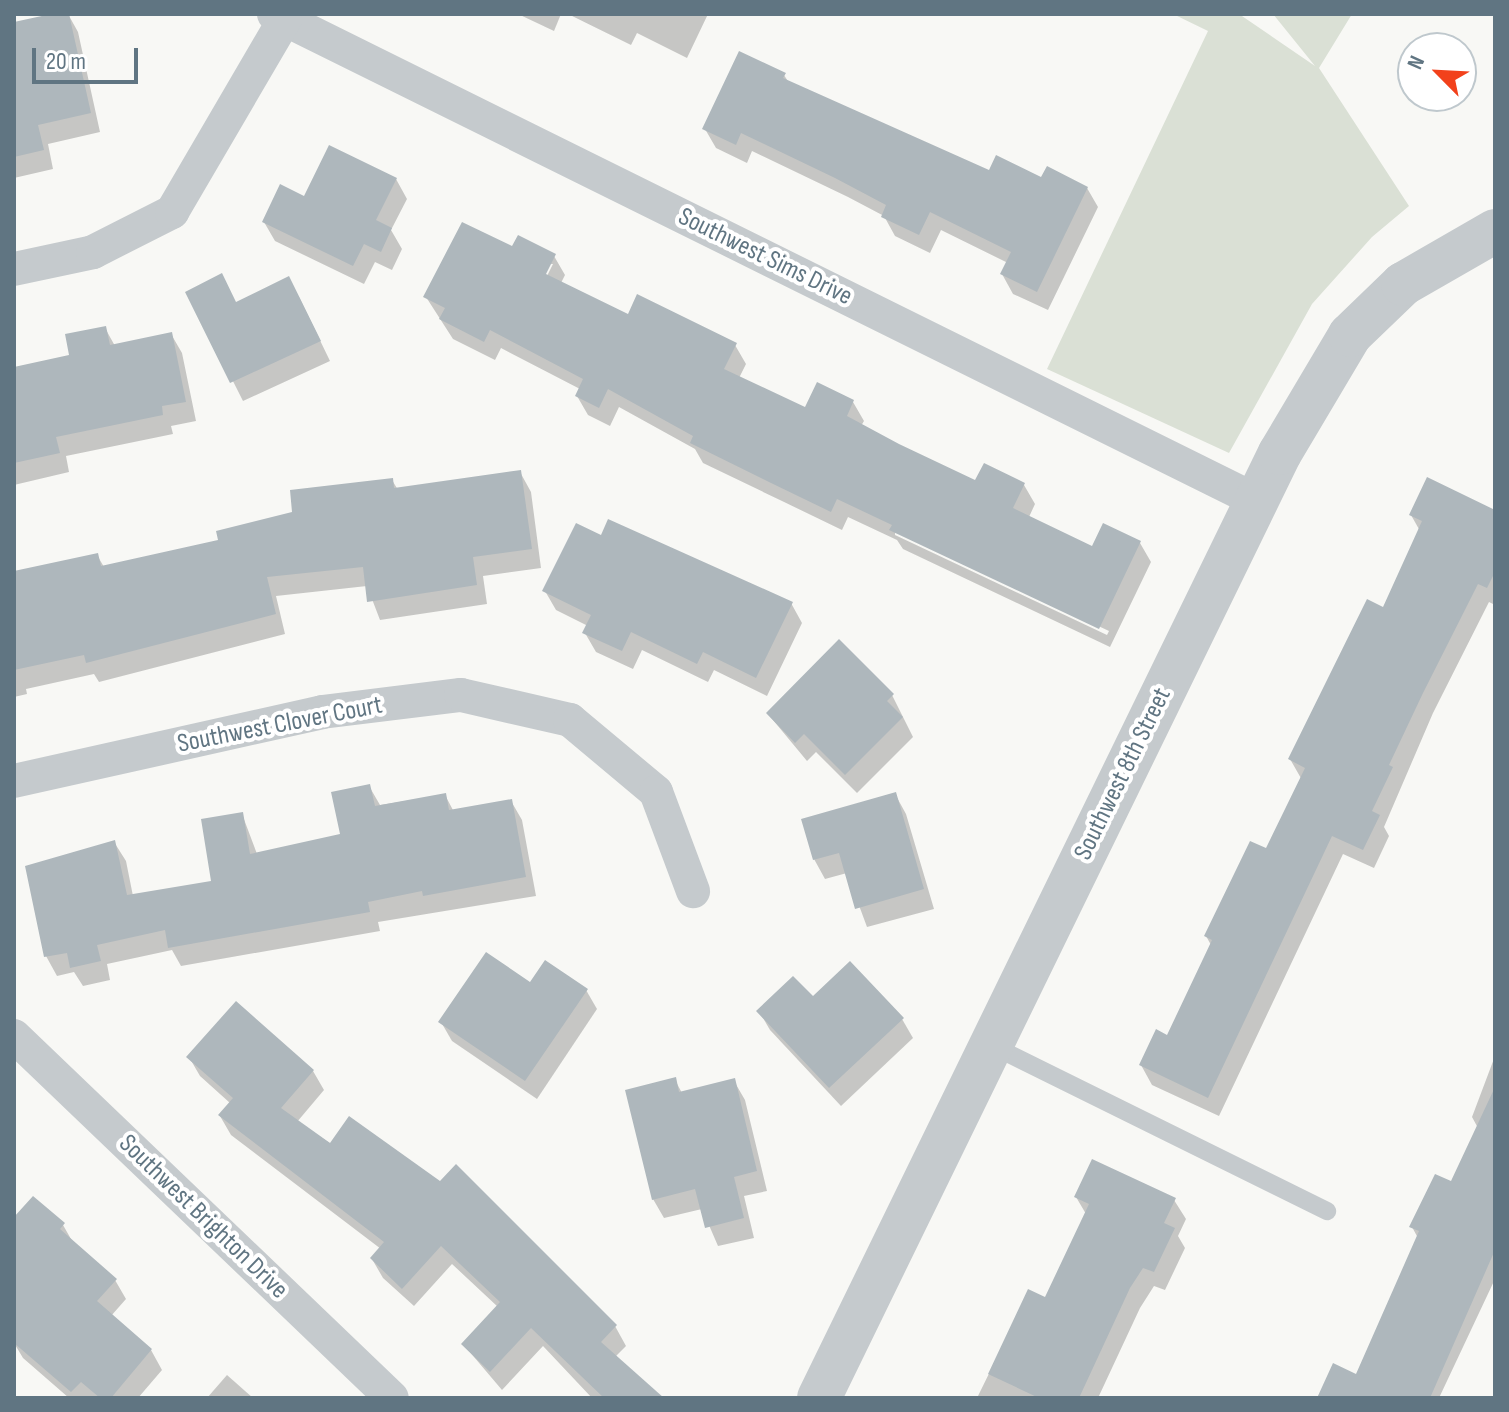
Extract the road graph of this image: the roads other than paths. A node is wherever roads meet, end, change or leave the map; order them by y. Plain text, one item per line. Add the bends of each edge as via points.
1 (279, 17) edge
2 (1495, 231) edge
3 (14, 269) edge
4 (1255, 500) junction
5 (14, 781) edge
6 (693, 891) dead end
7 (14, 1036) edge
8 (991, 1045) junction
9 (1327, 1211) dead end
10 (824, 1392) edge
11 (392, 1398) edge

1 - 3 street via 172,212 93,252
1 - 4 street, Southwest Sims Drive
2 - 4 street, Southwest 8th Street via 1403,284 1350,335
4 - 8 street, Southwest 8th Street
5 - 6 street, Southwest Clover Court via 322,712 461,695 570,720 656,792
7 - 11 street, Southwest Brighton Drive
8 - 9 lane
8 - 10 street, Southwest 8th Street

